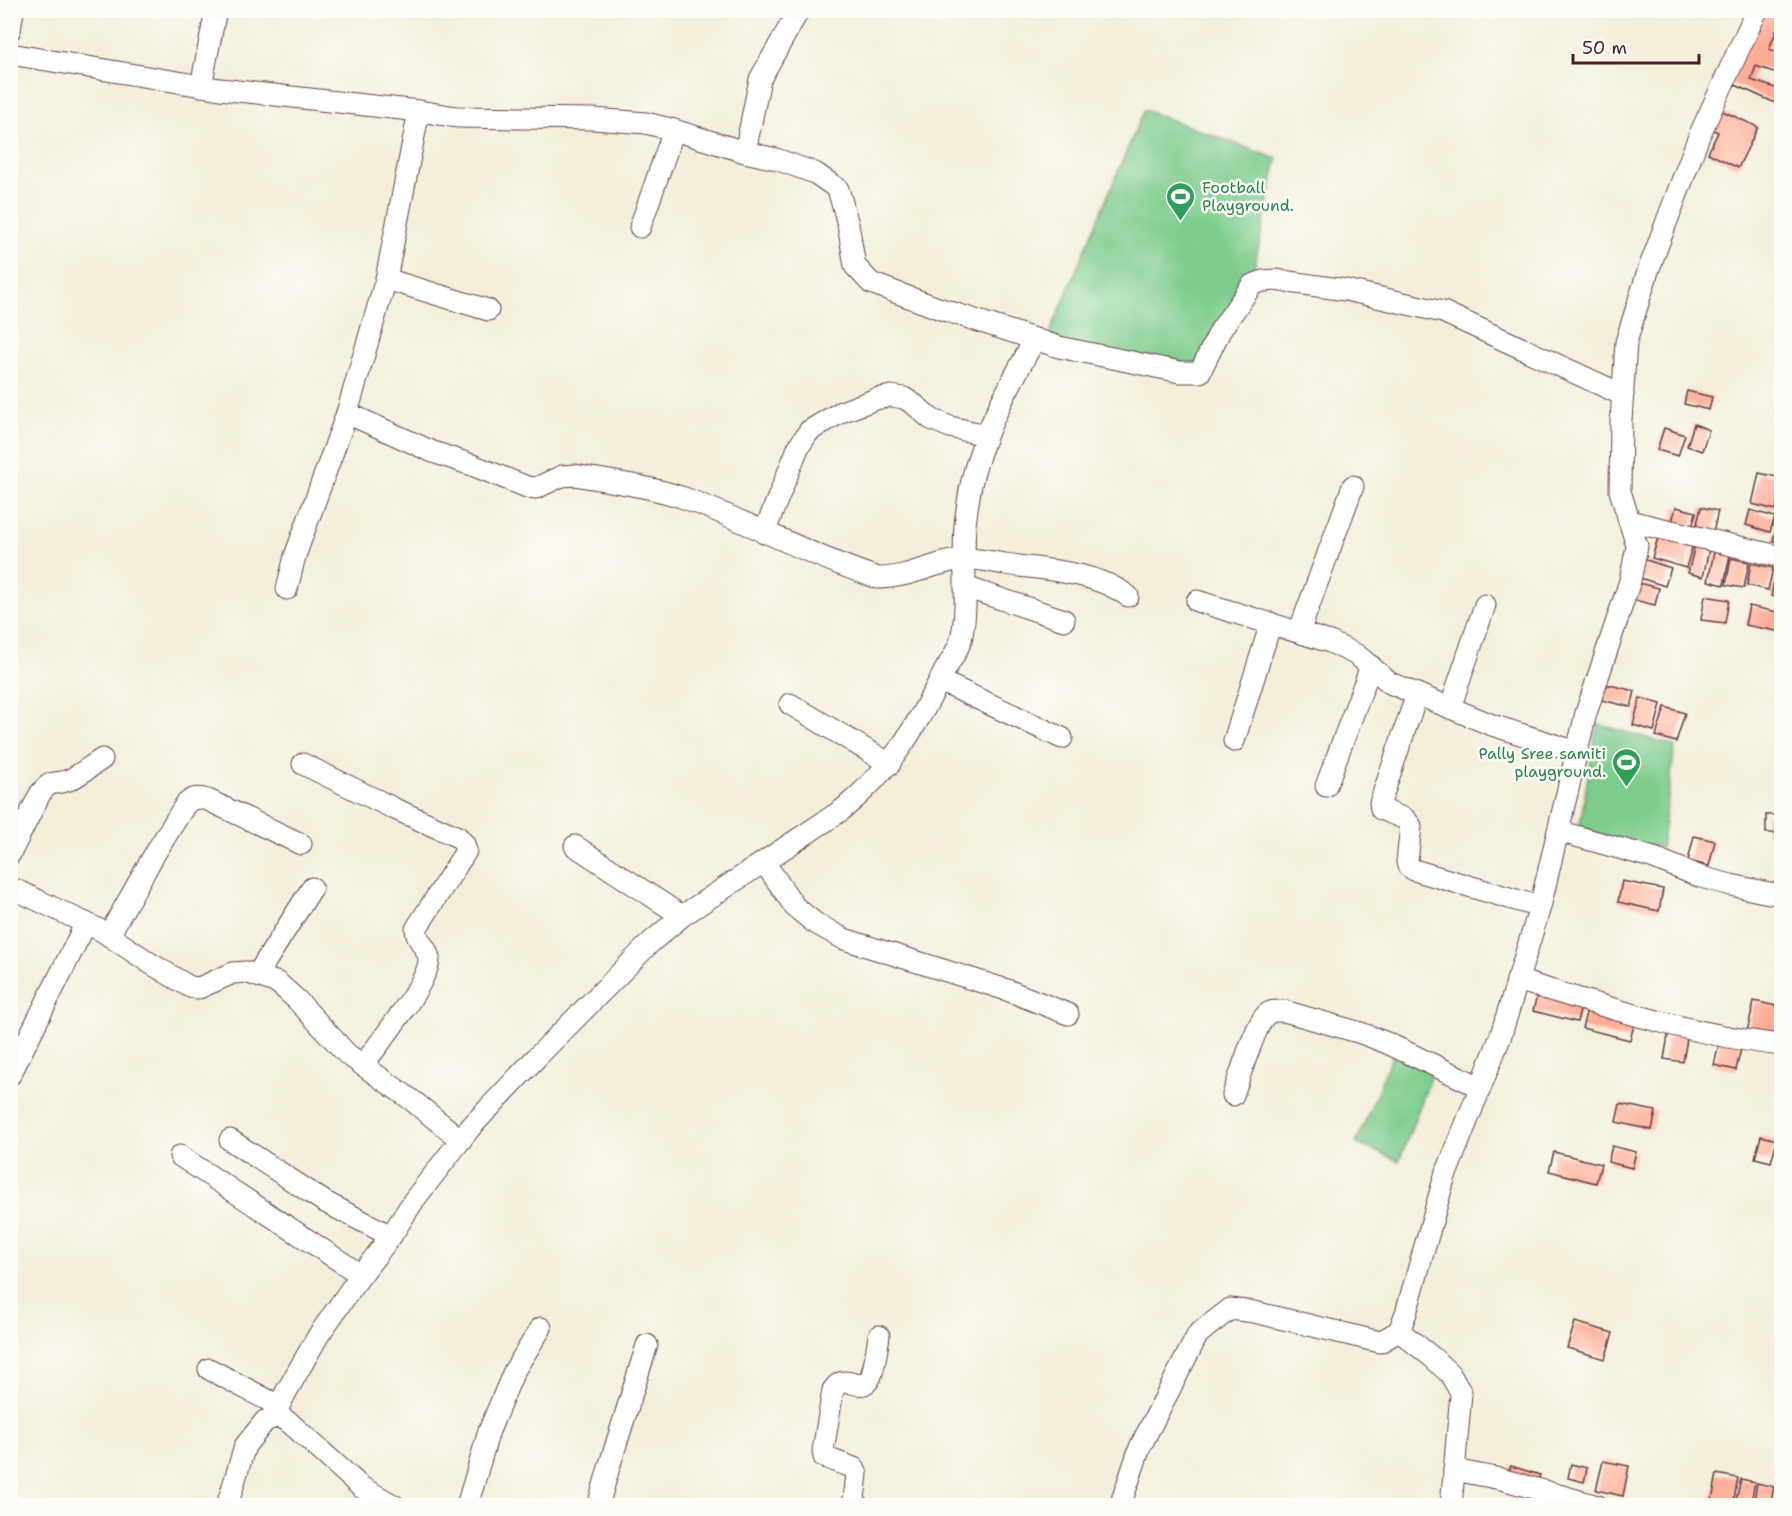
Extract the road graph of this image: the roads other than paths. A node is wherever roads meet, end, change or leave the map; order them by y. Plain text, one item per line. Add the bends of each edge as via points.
1 (13, 10) edge
2 (216, 10) edge
3 (799, 10) edge
4 (1757, 10) edge
5 (10, 30) edge
6 (10, 54) edge
7 (201, 86) junction
8 (419, 111) junction
9 (674, 130) junction
10 (745, 153) junction
11 (640, 227) dead end
12 (386, 279) junction
13 (488, 310) dead end
14 (1035, 339) junction
15 (1623, 395) junction
16 (347, 413) junction
17 (986, 435) junction
18 (1353, 486) dead end
19 (1629, 521) junction
20 (764, 533) junction
21 (1782, 557) edge
22 (965, 559) junction
23 (965, 587) junction
24 (287, 589) dead end
25 (1128, 596) dead end
26 (1197, 601) dead end
27 (1485, 605) dead end
28 (1064, 620) dead end
29 (1271, 623) junction
30 (1299, 632) junction
31 (1371, 666) junction
32 (940, 681) junction
33 (1417, 694) junction
34 (790, 704) dead end
35 (1449, 708) junction
36 (1062, 738) dead end
37 (1234, 741) dead end
38 (1577, 752) junction
39 (102, 759) dead end
40 (303, 764) dead end
41 (890, 764) junction
42 (1326, 786) dead end
43 (1558, 831) junction
44 (301, 844) dead end
45 (575, 846) dead end
46 (10, 854) edge
47 (764, 862) junction
48 (10, 887) edge
49 (312, 888) dead end
50 (1782, 894) edge
51 (1540, 907) junction
52 (682, 916) junction
53 (86, 922) junction
54 (109, 935) junction
55 (257, 975) junction
56 (1517, 980) junction
57 (1068, 1014) dead end
58 (1782, 1045) edge
59 (363, 1065) junction
60 (10, 1075) edge
61 (1480, 1087) junction
62 (1233, 1095) dead end
63 (230, 1140) dead end
64 (461, 1140) junction
65 (180, 1156) dead end
66 (391, 1236) junction
67 (361, 1275) junction
68 (541, 1328) dead end
69 (1399, 1331) junction
70 (879, 1336) dead end
71 (647, 1346) dead end
72 (209, 1369) dead end
73 (279, 1411) junction
74 (1454, 1470) junction
75 (227, 1506) edge
76 (395, 1506) edge
77 (467, 1506) edge
78 (598, 1506) edge
79 (858, 1506) edge
80 (1120, 1506) edge
81 (1451, 1506) edge
82 (1598, 1506) edge

1 - 5 street
2 - 7 street
3 - 10 street via 760,79
4 - 15 street via 1699,136 1648,271 1626,342
6 - 7 street
7 - 8 street
8 - 9 street via 457,117 594,119 646,123
8 - 12 street
9 - 10 street
9 - 11 street
10 - 14 street via 815,173 838,189 855,266 871,283
12 - 13 street
12 - 16 street
14 - 15 street via 1180,372 1200,372 1220,331 1252,285 1275,280 1346,290 1443,312
14 - 17 street
15 - 19 street via 1620,491
16 - 20 street via 433,452 526,487 536,489 562,476 575,475 657,490
16 - 24 street via 295,556
17 - 20 street via 931,419 904,398 876,399 842,412 809,431 798,448
17 - 22 street via 970,487
18 - 30 street
19 - 21 street
19 - 38 street via 1637,546 1630,581
20 - 22 street via 878,578
22 - 23 street
22 - 25 street via 1088,577
23 - 28 street
23 - 32 street via 962,638
26 - 29 street
27 - 35 street
29 - 30 street
29 - 37 street
30 - 31 street via 1330,642
31 - 33 street via 1390,683
31 - 42 street
32 - 36 street
32 - 41 street
33 - 35 street
33 - 51 street via 1380,803 1381,809 1406,819 1411,826 1408,866
34 - 41 street
35 - 38 street via 1491,726
38 - 43 street
39 - 46 street via 69,780 51,782 45,787
40 - 59 street via 458,837 466,850 416,929 429,957 428,968
41 - 47 street via 842,810
43 - 50 street via 1654,858 1701,877
43 - 51 street
44 - 54 street via 208,800 191,798
45 - 52 street
47 - 52 street
47 - 57 street via 795,907 844,939 1007,990
48 - 53 street
49 - 55 street
51 - 56 street
52 - 64 street via 552,1041
53 - 54 street
53 - 60 street
54 - 55 street via 190,987 199,988 233,973
55 - 59 street via 278,983 347,1054
56 - 58 street via 1649,1019
56 - 61 street
59 - 64 street
61 - 62 street via 1370,1037 1284,1011 1272,1011 1257,1029
61 - 69 street via 1444,1179
63 - 66 street via 325,1202
64 - 66 street
65 - 67 street
66 - 67 street
67 - 73 street via 318,1336
68 - 77 street via 514,1371 489,1431
69 - 74 street via 1450,1374 1461,1393
69 - 80 street via 1380,1342 1230,1309 1198,1334 1140,1447
70 - 79 street via 869,1382 842,1382 833,1390 823,1451 824,1457 854,1468 854,1499
71 - 78 street
72 - 73 street
73 - 75 street via 265,1421 245,1446
73 - 76 street via 362,1487
74 - 81 street
74 - 82 street

